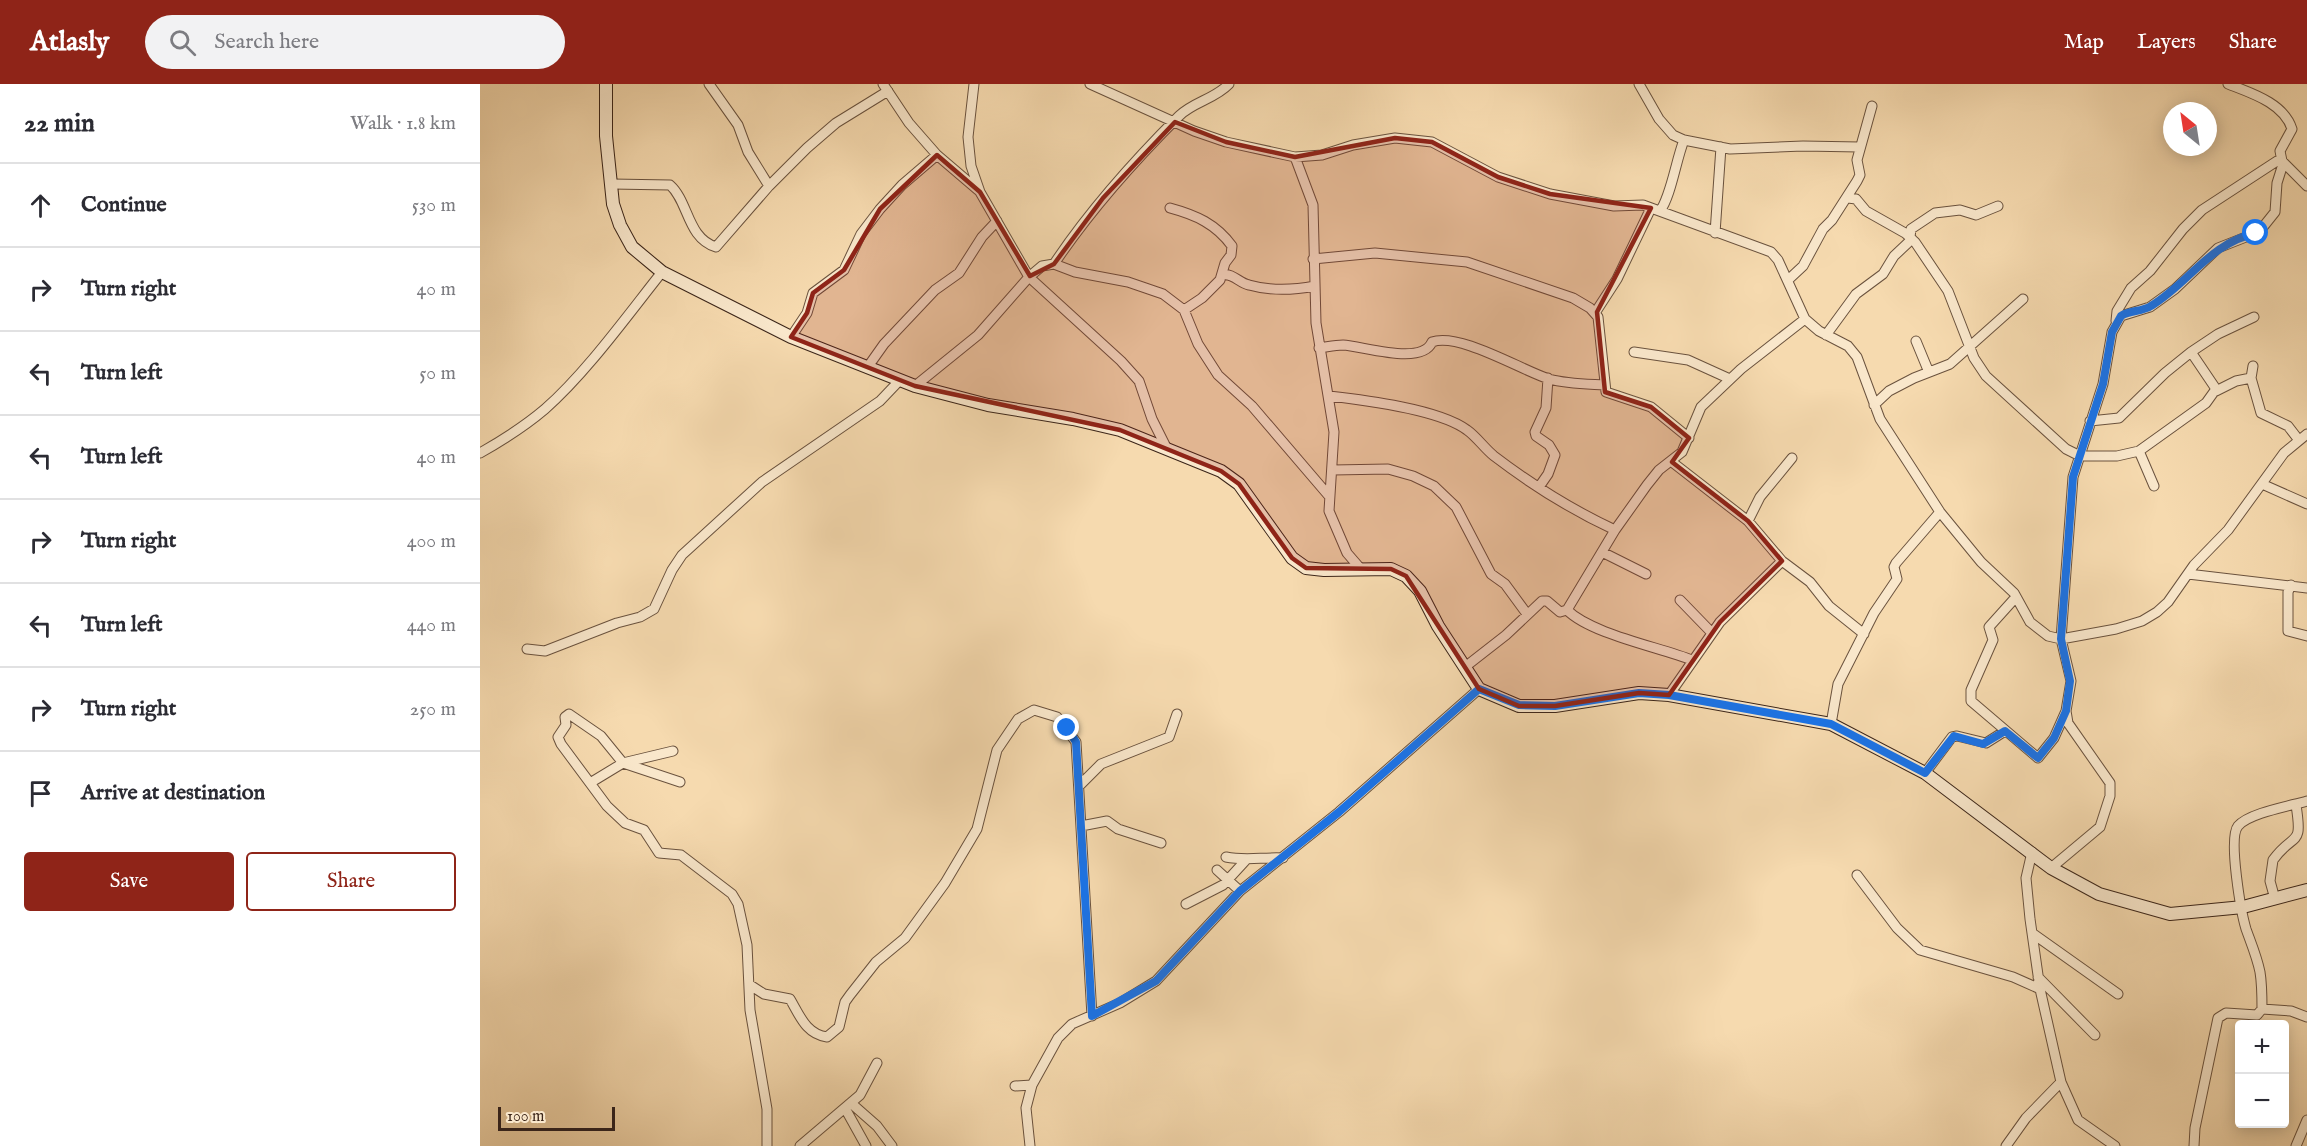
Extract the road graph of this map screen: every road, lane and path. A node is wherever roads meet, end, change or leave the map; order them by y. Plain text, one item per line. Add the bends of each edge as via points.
1 (606, 84) edge
2 (709, 84) edge
3 (974, 84) edge
4 (1090, 84) edge
5 (1229, 84) edge
6 (1639, 84) edge
7 (2228, 84) edge
8 (886, 88) edge
9 (1872, 106) dead end
10 (1175, 122) junction
11 (1684, 140) junction
12 (1721, 147) junction
13 (1859, 147) junction
14 (937, 155) junction
15 (1295, 157) junction
16 (2282, 160) junction
17 (612, 184) junction
18 (769, 186) junction
19 (2307, 186) edge
20 (980, 192) junction
21 (1848, 198) junction
22 (1998, 206) dead end
23 (1170, 208) dead end
24 (1656, 210) junction
25 (997, 221) junction
26 (1715, 233) junction
27 (1911, 238) junction
28 (1313, 259) junction
29 (1054, 264) junction
30 (662, 272) junction
31 (1223, 275) junction
32 (1029, 276) junction
33 (1788, 280) junction
34 (1315, 286) junction
35 (2023, 299) dead end
36 (1184, 310) junction
37 (1595, 314) junction
38 (2254, 317) dead end
39 (1805, 319) junction
40 (2116, 321) junction
41 (1826, 335) junction
42 (791, 337) junction
43 (1916, 341) dead end
44 (1969, 345) junction
45 (1319, 348) junction
46 (1634, 352) dead end
47 (2191, 352) junction
48 (2253, 366) dead end
49 (867, 368) junction
50 (1928, 370) junction
51 (1548, 378) junction
52 (2251, 378) junction
53 (900, 380) junction
54 (1730, 380) junction
55 (1604, 385) junction
56 (915, 386) junction
57 (2216, 391) junction
58 (1329, 396) junction
59 (1875, 405) junction
60 (2090, 421) junction
61 (2307, 434) edge
62 (1689, 438) junction
63 (2298, 439) junction
64 (1167, 449) junction
65 (2139, 451) junction
66 (480, 453) edge
67 (2080, 456) junction
68 (1792, 458) dead end
69 (1672, 462) junction
70 (1333, 470) junction
71 (2262, 483) junction
72 (2154, 486) dead end
73 (1539, 487) junction
74 (1329, 496) junction
75 (2307, 504) edge
76 (1940, 512) junction
77 (1748, 521) junction
78 (1615, 530) junction
79 (1602, 552) junction
80 (1782, 561) junction
81 (1360, 568) junction
82 (1646, 574) dead end
83 (2188, 574) junction
84 (2291, 585) junction
85 (2307, 588) edge
86 (2016, 597) junction
87 (1680, 600) dead end
88 (1567, 610) junction
89 (1527, 614) junction
90 (1712, 633) junction
91 (1864, 634) junction
92 (2307, 636) edge
93 (2061, 639) junction
94 (527, 649) dead end
95 (1692, 660) junction
96 (1465, 667) junction
97 (1479, 689) junction
98 (1669, 695) junction
99 (2066, 711) junction
100 (1178, 714) dead end
101 (1831, 724) junction
102 (2005, 731) junction
103 (673, 751) dead end
104 (623, 763) junction
105 (1925, 773) junction
106 (680, 782) dead end
107 (590, 783) junction
108 (1078, 786) junction
109 (2307, 801) edge
110 (2296, 805) junction
111 (1081, 826) junction
112 (1161, 843) dead end
113 (2032, 852) junction
114 (1226, 857) dead end
115 (1282, 858) junction
116 (1246, 860) junction
117 (2051, 868) junction
118 (1217, 870) dead end
119 (1857, 875) dead end
120 (1228, 880) junction
121 (2307, 890) edge
122 (1240, 891) junction
123 (2275, 899) junction
124 (1186, 904) dead end
125 (2243, 907) junction
126 (2032, 933) junction
127 (2038, 977) junction
128 (750, 986) junction
129 (2040, 989) junction
130 (2118, 994) dead end
131 (2262, 1009) junction
132 (1092, 1016) junction
133 (2307, 1017) edge
134 (2095, 1035) dead end
135 (877, 1063) dead end
136 (2061, 1082) junction
137 (1032, 1085) junction
138 (1015, 1086) dead end
139 (849, 1107) junction
140 (2307, 1120) edge
141 (895, 1144) edge
142 (767, 1146) edge
143 (800, 1146) edge
144 (866, 1146) edge
145 (1030, 1146) edge
146 (2006, 1146) edge
147 (2115, 1146) edge
148 (2194, 1146) edge
149 (2296, 1146) edge

1 - 17 main road via 606,136
2 - 18 street via 738,124 748,152
3 - 20 street via 968,137 971,166
4 - 10 street
5 - 10 street
6 - 11 street via 1659,119 1673,135
7 - 16 street via 2270,102 2290,122 2292,129 2280,151
8 - 14 street
8 - 18 street via 836,123
9 - 13 street
10 - 15 street via 1226,142
10 - 29 street via 1102,198
11 - 12 street
11 - 24 street via 1667,200
12 - 13 street
12 - 26 street
13 - 21 street via 1856,163 1860,175
14 - 20 street
14 - 42 street via 880,209 861,234 844,270 813,292 807,313
15 - 24 street via 1375,141 1412,139 1432,142 1498,177 1550,194
15 - 28 street via 1313,205
16 - 19 street
16 - 40 street via 2202,210 2182,229 2150,271 2131,288
16 - 40 street via 2275,212 2264,227 2218,248 2150,307 2124,314
17 - 18 street via 670,185 690,223 716,247
17 - 30 main road via 613,204 632,247
20 - 25 street
21 - 27 street via 1856,199 1866,211
21 - 33 street via 1823,229 1803,266
22 - 27 street via 1976,215 1960,210 1935,213 1911,229
23 - 31 street via 1196,215 1224,235 1232,251
24 - 26 street
24 - 37 street
25 - 32 street
25 - 49 street via 959,273 934,290
26 - 33 street via 1771,252
27 - 41 street via 1883,274 1856,294
27 - 44 street via 1948,291
28 - 34 street
28 - 37 street via 1375,253 1467,262 1573,298
29 - 32 street via 1042,266
29 - 36 street via 1149,289
30 - 42 main road
30 - 66 street via 577,377 546,408
31 - 34 street via 1251,286 1284,290
31 - 36 street via 1202,298
32 - 56 street via 978,335
32 - 64 street via 1139,381
33 - 39 street
34 - 45 street
35 - 44 street
36 - 74 street via 1198,344 1218,375 1252,406
37 - 55 street via 1601,334
38 - 47 street
39 - 41 street
39 - 54 street
40 - 60 street via 2103,384
41 - 59 street via 1848,346 1857,357
42 - 49 main road
43 - 50 street
44 - 50 street via 1950,364
44 - 67 street via 1986,376 2050,437
45 - 51 street via 1342,345 1419,353 1432,342 1442,340 1472,347
45 - 58 street
46 - 54 street via 1688,360
47 - 57 street
47 - 60 street via 2119,418
48 - 52 street
49 - 53 main road
50 - 59 street via 1889,391
51 - 55 street
51 - 73 street via 1546,408 1535,432 1555,455
52 - 57 street
52 - 63 street via 2261,413 2288,426
53 - 56 main road
53 - 94 street via 879,401 762,482 682,555 649,613 544,651
54 - 62 street via 1701,407
55 - 62 street via 1608,394 1660,412
56 - 64 main road via 988,405 1073,418 1120,430
57 - 65 street
58 - 70 street via 1334,432
58 - 73 street via 1402,407 1455,424
59 - 76 street
60 - 67 street
61 - 63 street
62 - 69 street
63 - 71 street
64 - 81 main road via 1221,471 1239,484 1292,558 1306,568
65 - 67 street via 2117,456
65 - 72 street
67 - 93 street via 2073,477
68 - 77 street via 1760,497
69 - 77 street
69 - 78 street via 1659,470
70 - 74 street
70 - 89 street via 1388,469 1434,486 1456,507 1491,574 1505,584
71 - 75 street
71 - 83 street via 2228,530
73 - 78 street via 1567,508
74 - 81 street via 1335,528 1347,553
76 - 86 street
76 - 91 street via 1896,563 1897,579
77 - 80 street
78 - 79 street
79 - 82 street
79 - 88 street
80 - 90 street
80 - 91 street
81 - 96 main road via 1390,569 1406,576 1420,591
83 - 84 street
83 - 93 street via 2169,602 2142,621
84 - 85 street
84 - 92 street via 2288,631
86 - 93 street via 2030,622 2048,636
86 - 102 street via 1989,627 1993,640 1970,695 1971,701
87 - 90 street
88 - 89 street via 1560,612 1542,601
88 - 95 street via 1574,618 1608,633
89 - 96 street
90 - 95 street
91 - 101 street via 1838,684
93 - 99 street via 2070,681
95 - 98 street
96 - 97 main road
97 - 98 main road via 1519,705 1555,706 1639,693
97 - 115 street
98 - 101 main road
99 - 102 street via 2054,738 2038,758
99 - 117 street via 2068,723 2110,783 2110,796 2100,827
100 - 108 street via 1170,737 1101,764
101 - 105 main road
102 - 105 street via 1983,744 1954,736
103 - 104 street
104 - 106 street
104 - 107 street
104 - 107 street via 600,736 569,714 558,737
105 - 113 main road
107 - 128 street via 617,817 644,830 659,853 681,855 736,898 747,945
108 - 111 street
108 - 128 street via 1073,735 1057,717 1042,711 1026,712 1006,733 997,750 977,829 945,883 905,938 876,962 850,995 839,1027 827,1037 817,1036 810,1032 790,999 764,994
109 - 110 street
110 - 123 street via 2298,833 2273,860 2270,881
110 - 125 street via 2238,826 2233,845 2237,890
111 - 112 street via 1107,821 1118,829
111 - 132 street
113 - 117 main road
113 - 126 street via 2026,878
114 - 116 street
115 - 116 street
115 - 122 street
116 - 120 street
117 - 125 main road via 2099,894 2170,914
118 - 120 street
119 - 129 street via 1897,928 1920,950 2013,977
120 - 122 street
120 - 124 street
121 - 123 main road
122 - 132 street via 1156,981
123 - 125 main road
125 - 131 street via 2260,973
126 - 127 street
126 - 130 street
127 - 129 street
127 - 134 street
128 - 142 street via 750,1010 767,1109
129 - 136 street
131 - 133 street via 2291,1011
131 - 148 street via 2257,1015 2226,1013 2218,1018
132 - 137 street via 1072,1024 1058,1038
135 - 139 street via 861,1095
136 - 146 street via 2026,1118
136 - 147 street via 2078,1120
137 - 138 street
137 - 145 street via 1026,1108
139 - 141 street
139 - 143 street
139 - 144 street
140 - 149 street

